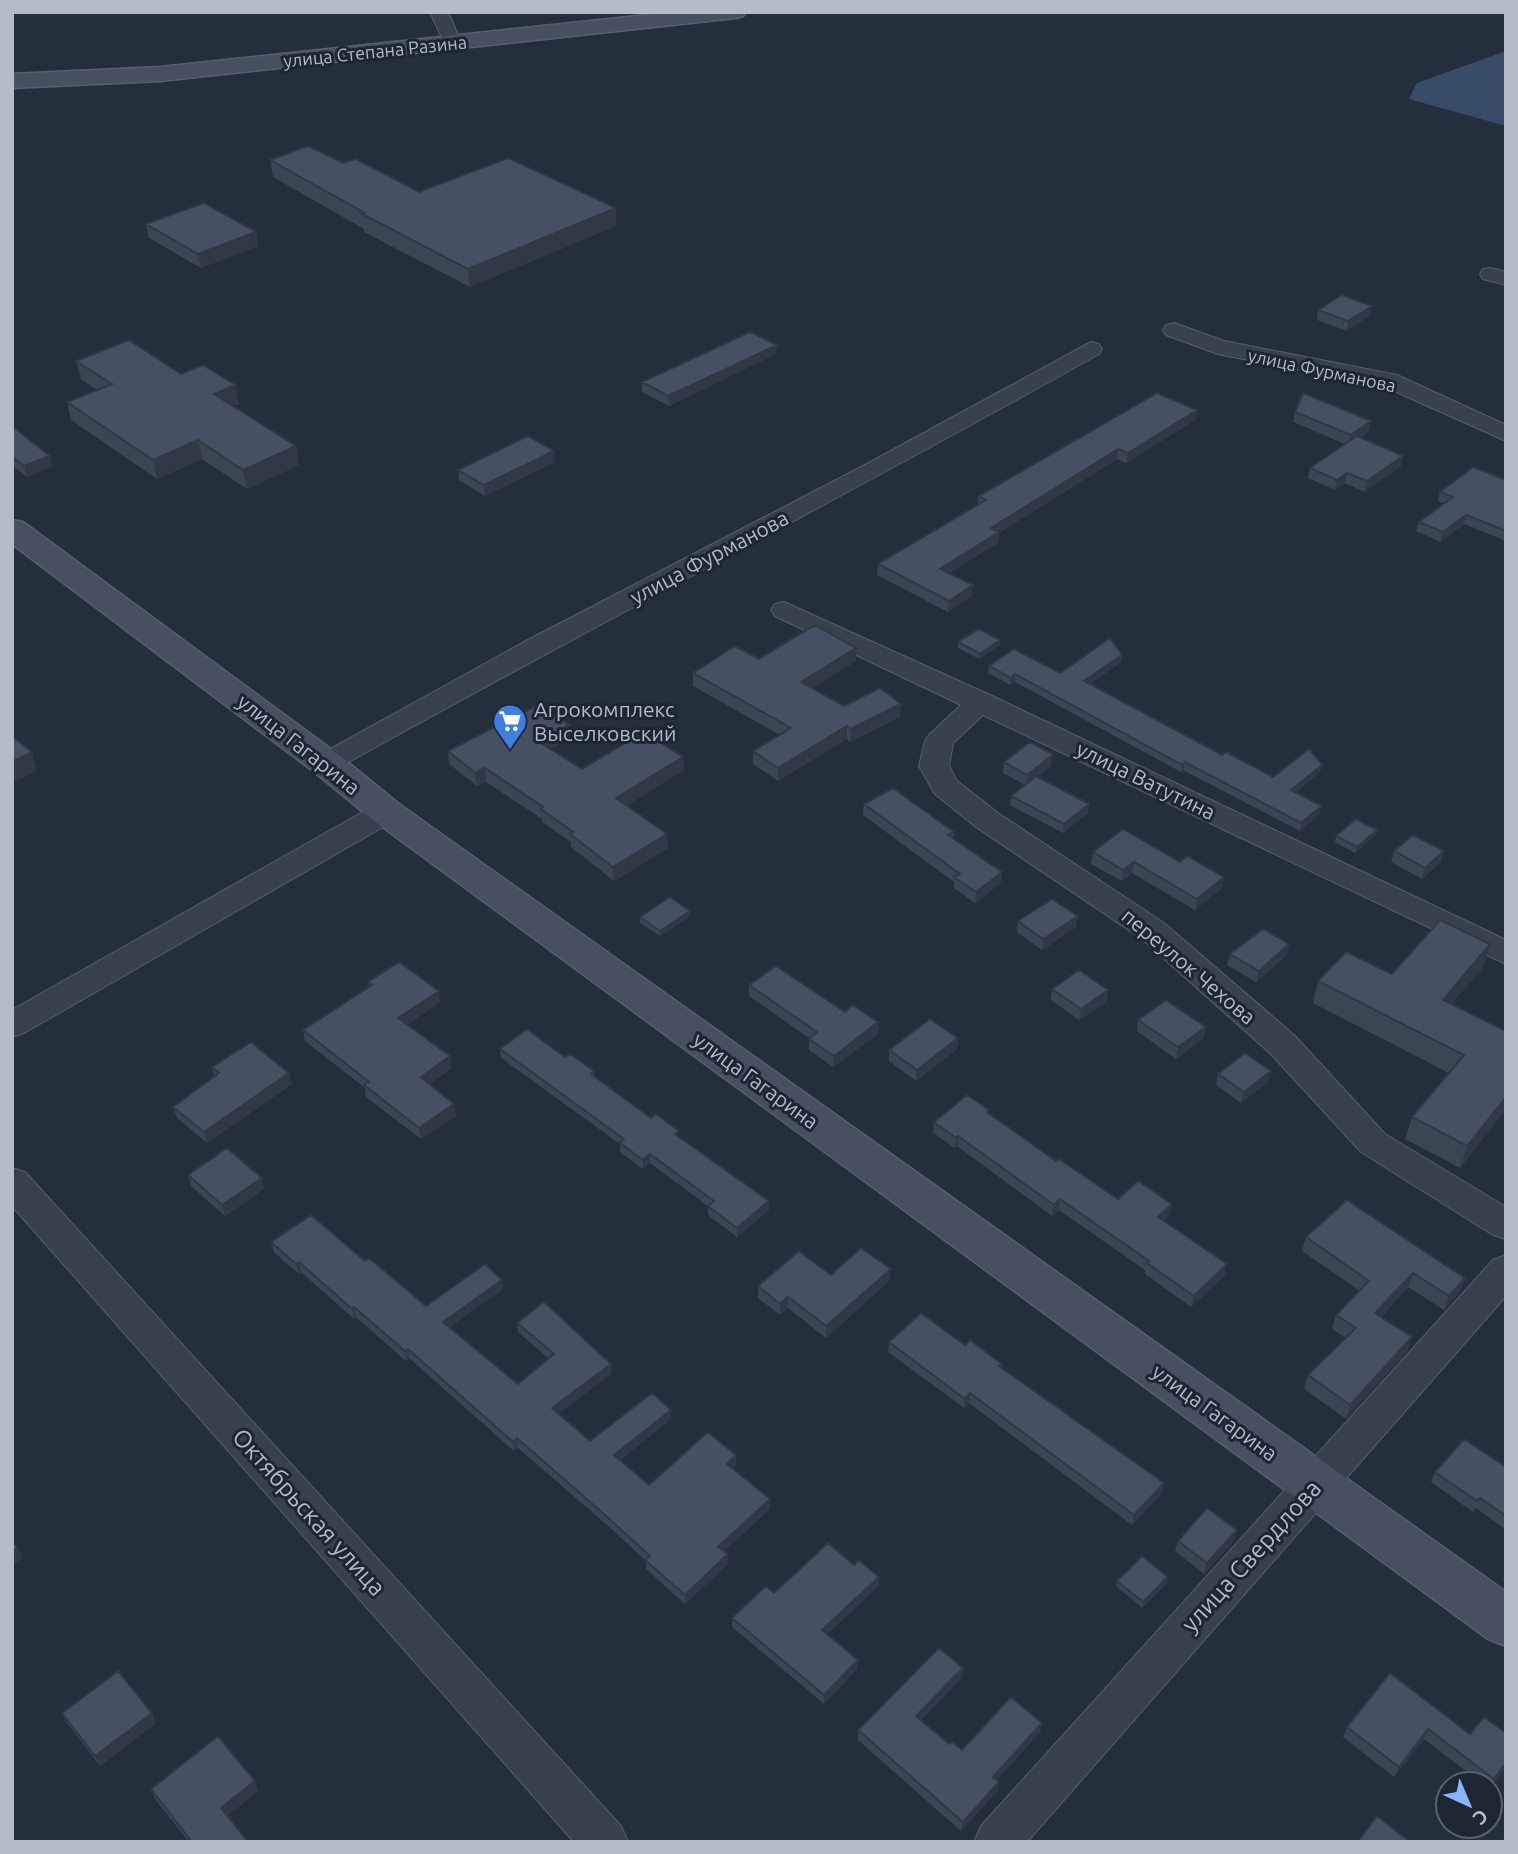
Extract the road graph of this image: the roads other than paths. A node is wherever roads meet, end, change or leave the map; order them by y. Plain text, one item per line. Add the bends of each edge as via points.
1 (439, 12) edge
2 (736, 12) edge
3 (452, 42) junction
4 (12, 81) edge
5 (1174, 330) dead end
6 (1091, 349) dead end
7 (1506, 434) edge
8 (12, 528) edge
9 (784, 610) dead end
10 (982, 702) junction
11 (326, 763) junction
12 (386, 812) junction
13 (1506, 953) edge
14 (12, 1025) edge
15 (12, 1182) edge
16 (1506, 1225) edge
17 (1506, 1270) edge
18 (1315, 1484) junction
19 (1506, 1622) edge
20 (605, 1842) edge
21 (996, 1842) edge

1 - 3 street
2 - 3 main road, улица Степана Разина
3 - 4 main road, улица Степана Разина via 160,74
5 - 7 street, улица Фурманова via 1218,347 1389,380
6 - 11 street, улица Фурманова
8 - 11 main road, улица Гагарина
9 - 10 street, улица Ватутина
10 - 13 street, улица Ватутина
10 - 16 street, переулок Чехова via 939,741 934,766 945,788 1153,931 1283,1045 1373,1143
11 - 12 main road, улица Гагарина
12 - 14 street
12 - 18 main road, улица Гагарина
15 - 20 street, Октябрьская улица
17 - 18 street, улица Свердлова
18 - 19 main road, улица Гагарина
18 - 21 street, улица Свердлова

